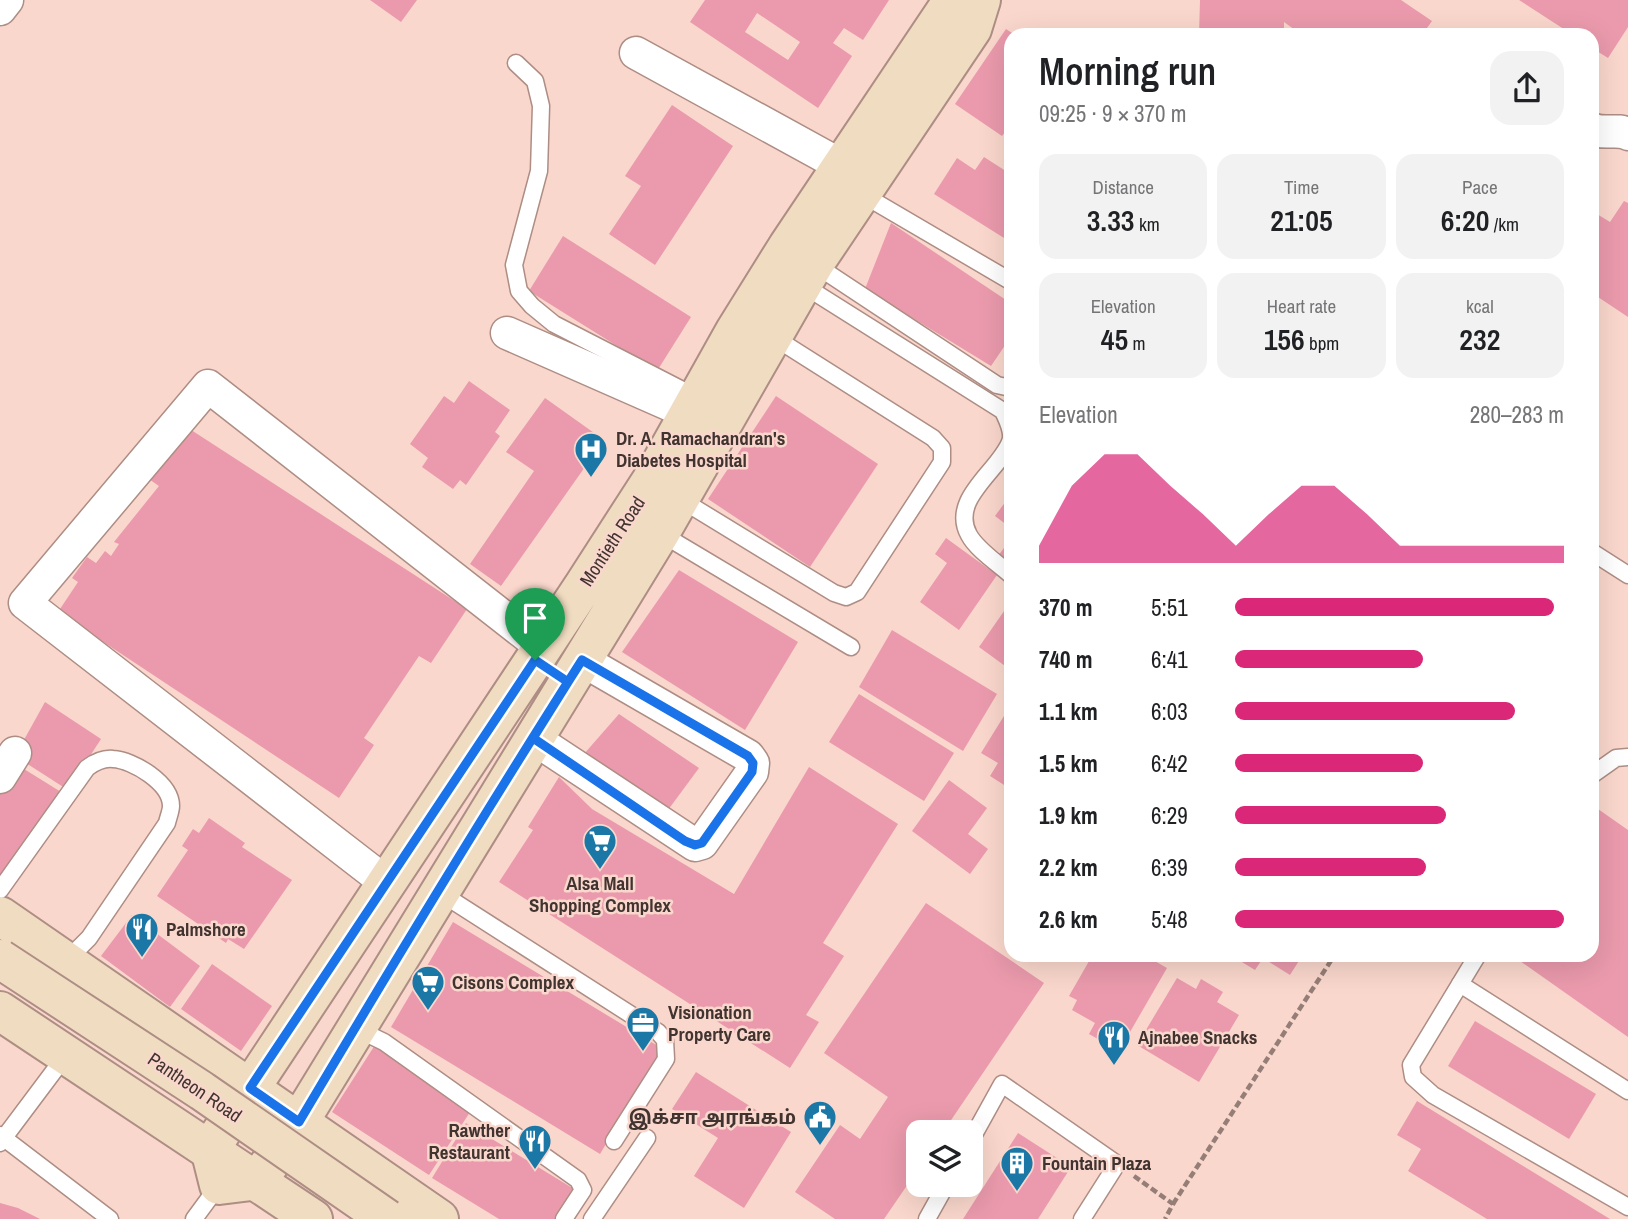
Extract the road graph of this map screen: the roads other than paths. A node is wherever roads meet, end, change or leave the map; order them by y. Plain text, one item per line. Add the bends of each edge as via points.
1 (7, 0) edge
2 (970, 2) edge
3 (0, 9) edge
4 (636, 53) dead end
5 (516, 63) dead end
6 (1599, 132) edge
7 (1628, 134) edge
8 (852, 180) junction
9 (808, 274) junction
10 (1004, 277) edge
11 (506, 333) dead end
12 (772, 336) junction
13 (1004, 387) edge
14 (694, 406) junction
15 (1004, 413) edge
16 (1004, 450) edge
17 (678, 499) junction
18 (660, 533) junction
19 (1599, 556) edge
20 (1004, 569) edge
21 (1628, 575) edge
22 (851, 647) dead end
23 (539, 654) junction
24 (575, 671) junction
25 (533, 738) junction
26 (1628, 757) edge
27 (1599, 770) edge
28 (387, 884) junction
29 (0, 890) edge
30 (439, 892) junction
31 (0, 916) edge
32 (0, 959) edge
33 (66, 961) junction
34 (1473, 962) edge
35 (1460, 984) junction
36 (0, 988) edge
37 (0, 1011) edge
38 (355, 1028) junction
39 (66, 1055) junction
40 (250, 1088) junction
41 (1628, 1091) edge
42 (982, 1120) edge
43 (299, 1122) junction
44 (647, 1138) dead end
45 (1, 1139) edge
46 (614, 1141) dead end
47 (215, 1167) junction
48 (258, 1180) junction
49 (939, 1197) edge
50 (1628, 1207) edge
51 (434, 1218) edge
52 (110, 1219) edge
53 (194, 1219) edge
54 (313, 1219) edge
55 (344, 1219) edge
56 (387, 1219) edge
57 (564, 1219) edge
58 (592, 1219) edge
59 (927, 1219) edge
60 (1082, 1219) edge

1 - 3 street
2 - 8 main road, Montieth Road
4 - 8 street
5 - 14 lane via 535,81 541,106 539,171 514,265 519,291 554,324
6 - 7 street
8 - 9 main road
8 - 10 lane
8 - 14 main road, Montieth Road via 788,246
9 - 12 main road
9 - 13 lane
9 - 15 lane
11 - 14 street
12 - 17 main road
12 - 17 lane via 933,438 943,448 942,462 857,592 846,597
14 - 23 main road, Montieth Road
16 - 20 lane via 967,502 965,526 970,537
17 - 18 main road
18 - 22 lane
18 - 24 main road
19 - 21 lane
23 - 24 main road
23 - 28 main road, Montieth Road
23 - 28 street via 208,386 25,603
24 - 25 main road
24 - 25 street via 748,756 752,772 702,843 695,845
25 - 30 main road
26 - 27 lane via 1616,758
28 - 40 main road, Montieth Road
29 - 33 lane via 86,768 96,761 111,758 132,763 166,789 171,805 167,823 89,938
30 - 38 main road
30 - 46 lane via 665,1040 666,1059
31 - 33 main road
32 - 56 main road, Pantheon Road, bridge
33 - 40 main road
34 - 35 lane
35 - 41 lane
35 - 50 lane via 1411,1065 1413,1077 1433,1095
36 - 55 main road
37 - 39 main road
38 - 43 main road
38 - 57 lane via 384,1042 578,1180 583,1190
39 - 45 lane
39 - 47 main road
40 - 43 main road
40 - 47 main road, Montieth Road
42 - 60 lane via 1002,1083 1117,1164
43 - 48 main road
43 - 51 main road
44 - 58 lane
45 - 52 lane
47 - 48 main road
47 - 53 lane
48 - 54 main road
49 - 59 lane

